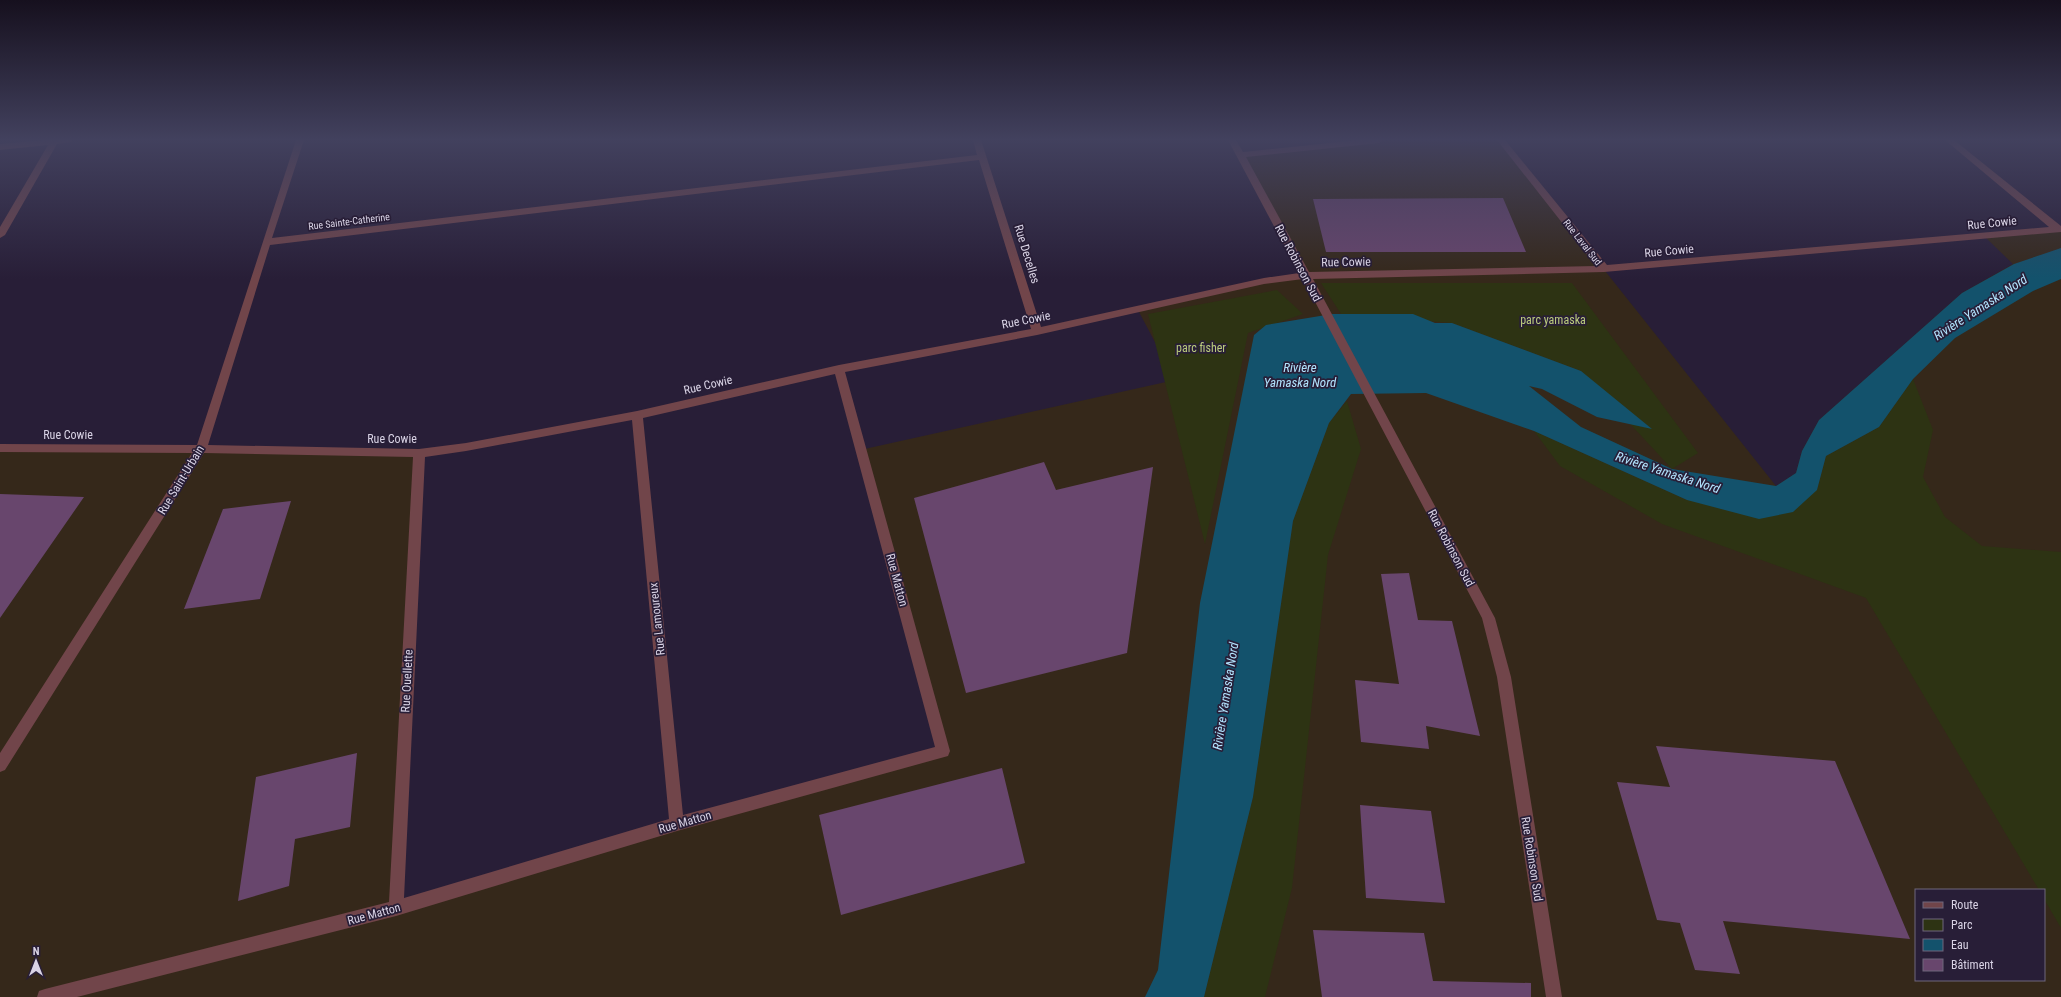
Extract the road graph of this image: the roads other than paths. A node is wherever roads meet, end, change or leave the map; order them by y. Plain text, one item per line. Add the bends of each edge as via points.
1 (28, 187) edge
2 (284, 187) edge
3 (734, 187) edge
4 (992, 187) edge
5 (1257, 187) edge
6 (1538, 187) edge
7 (2007, 187) edge
8 (2059, 229) edge
9 (0, 235) edge
10 (266, 242) junction
11 (1604, 269) junction
12 (1305, 276) junction
13 (1037, 331) junction
14 (839, 369) junction
15 (637, 415) junction
16 (0, 448) edge
17 (202, 449) junction
18 (419, 453) junction
19 (0, 764) edge
20 (677, 824) junction
21 (396, 908) junction
22 (45, 997) edge
23 (1554, 997) edge

1 - 9 street
2 - 10 street, Rue Saint-Urbain
3 - 10 street, Rue Sainte-Catherine
4 - 13 street, Rue Decelles
5 - 12 street, Rue Robinson Sud
6 - 11 street, Rue Laval Sud
7 - 8 street
8 - 11 street, Rue Cowie
10 - 17 street, Rue Saint-Urbain
11 - 12 street, Rue Cowie
12 - 13 street, Rue Cowie via 1264,281
12 - 23 street, Rue Robinson Sud via 1488,618 1504,677
13 - 14 street, Rue Cowie
14 - 15 street, Rue Cowie
14 - 20 street, Rue Matton via 943,751
15 - 18 street, Rue Cowie via 466,447
15 - 20 street, Rue Lamoureux
16 - 17 street, Rue Cowie
17 - 18 street, Rue Cowie
17 - 19 street, Rue Saint-Urbain
18 - 21 street, Rue Ouellette
20 - 21 street, Rue Matton
21 - 22 street, Rue Matton

